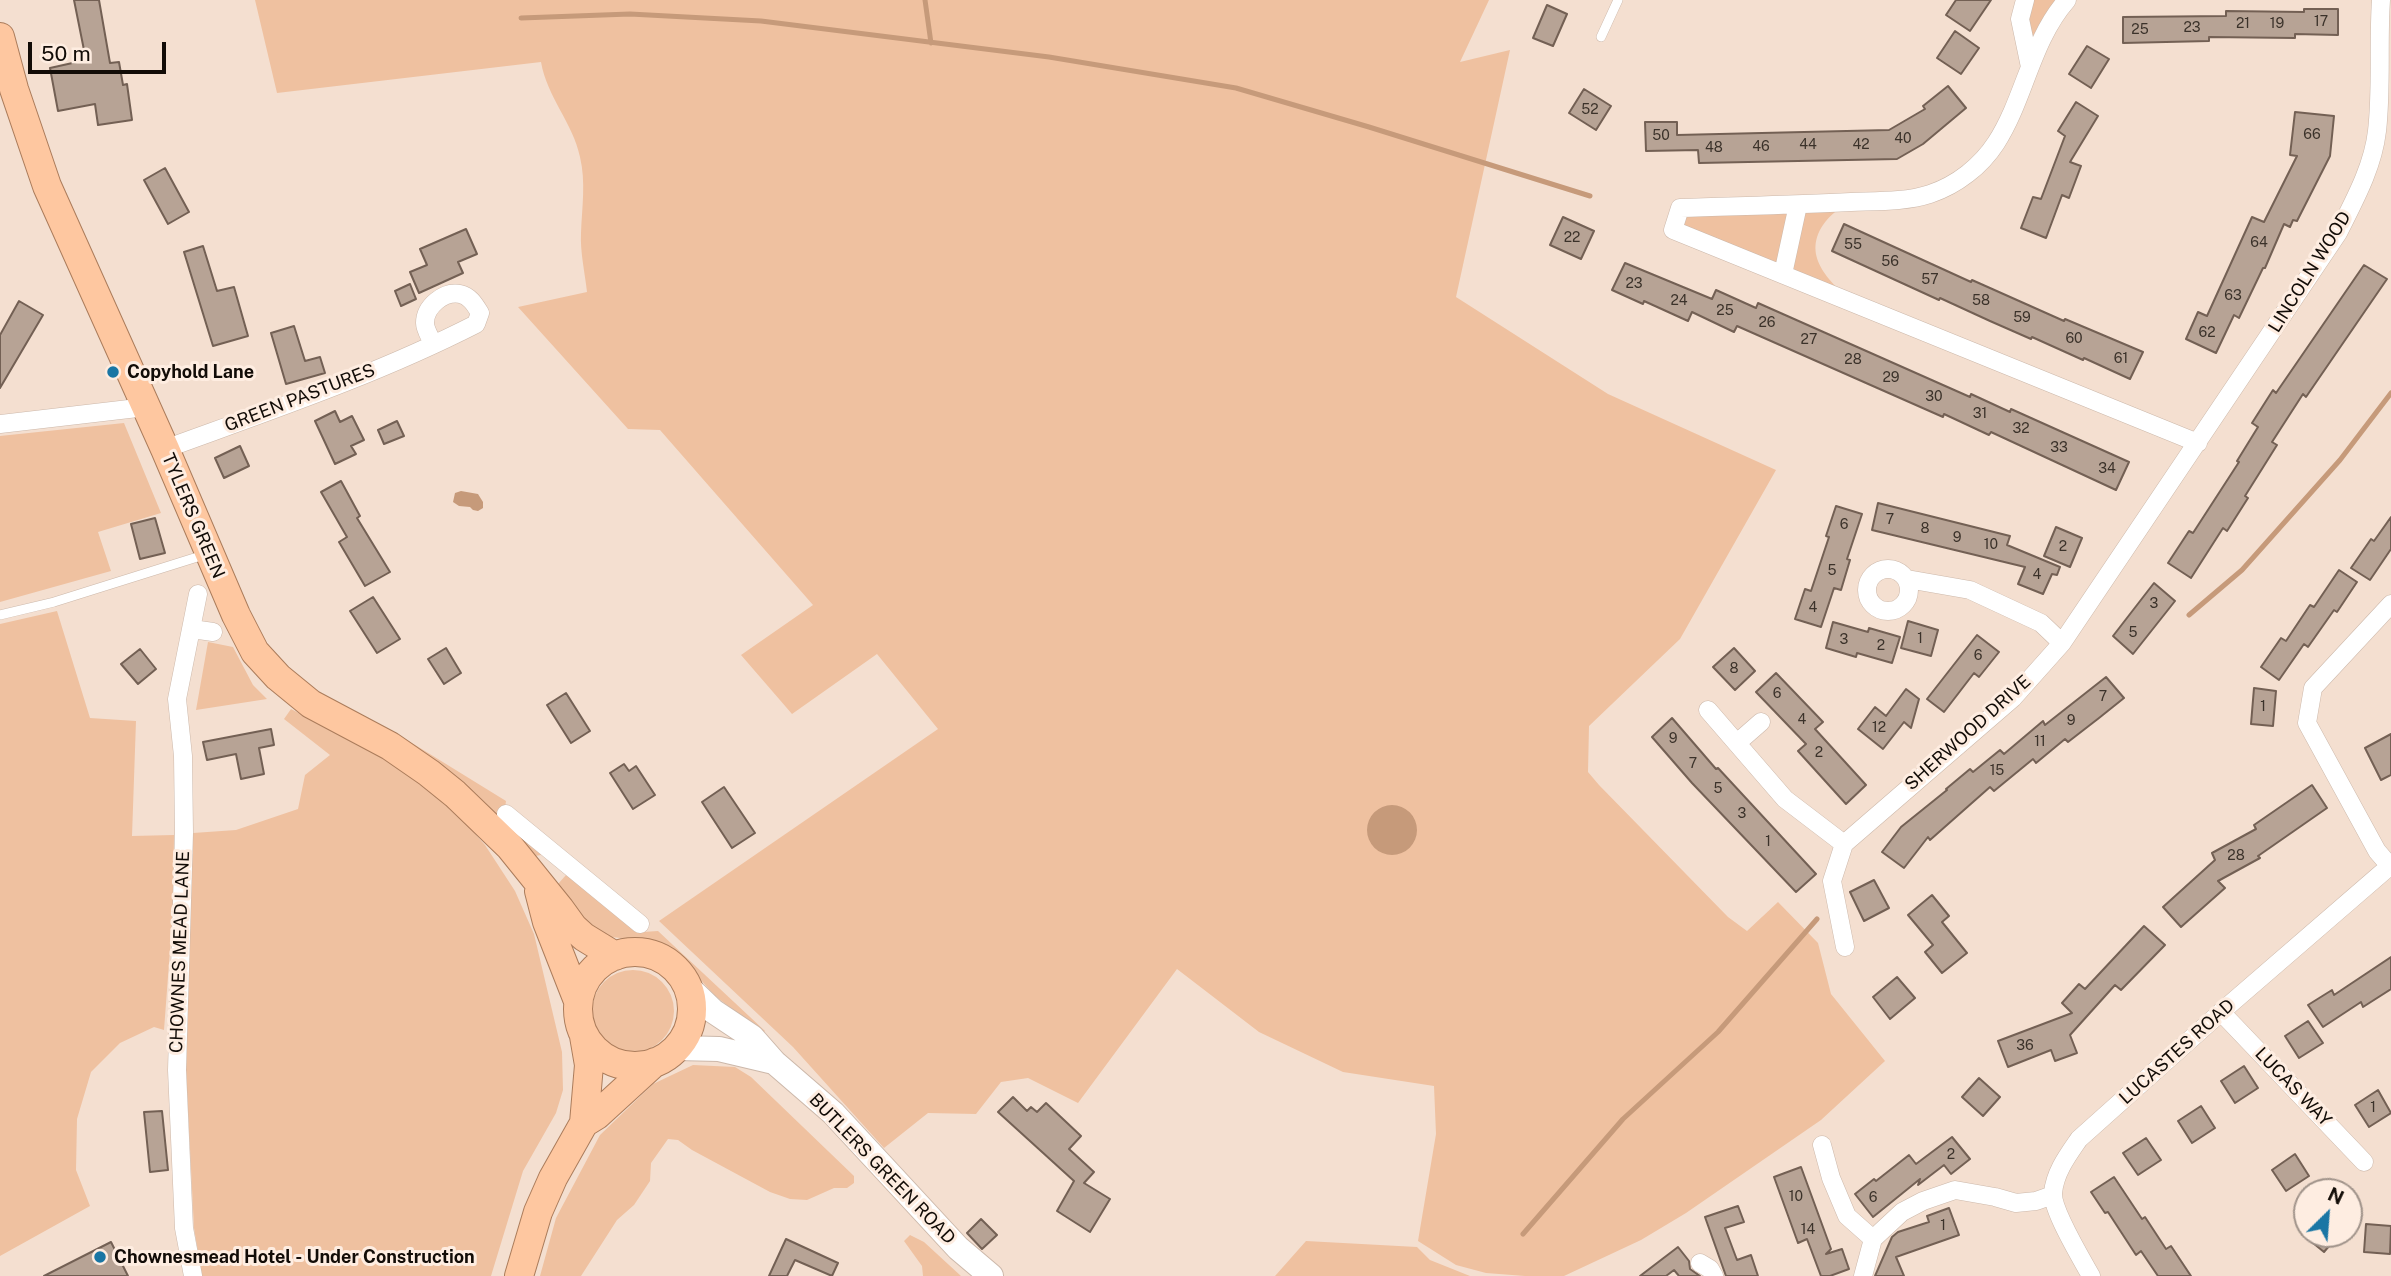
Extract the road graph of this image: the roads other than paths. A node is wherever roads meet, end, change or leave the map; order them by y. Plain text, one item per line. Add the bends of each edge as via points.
1 (1618, 0) edge
2 (2025, 0) edge
3 (2067, 0) edge
4 (2381, 0) edge
5 (0, 37) edge
6 (1601, 37) dead end
7 (2030, 67) junction
8 (1798, 205) junction
9 (1783, 274) junction
10 (433, 344) dead end
11 (146, 407) junction
12 (0, 424) edge
13 (165, 449) junction
14 (2194, 450) junction
15 (208, 553) junction
16 (1907, 579) dead end
17 (198, 594) dead end
18 (2391, 604) edge
19 (0, 615) edge
20 (192, 629) junction
21 (213, 632) dead end
22 (2062, 643) junction
23 (1708, 710) dead end
24 (1761, 722) dead end
25 (1737, 743) junction
26 (506, 814) dead end
27 (1844, 844) junction
28 (566, 862) junction
29 (2390, 866) edge
30 (537, 882) junction
31 (640, 923) dead end
32 (1845, 947) dead end
33 (615, 956) junction
34 (686, 985) junction
35 (578, 1001) junction
36 (2221, 1012) junction
37 (584, 1036) junction
38 (666, 1055) junction
39 (774, 1062) junction
40 (584, 1123) junction
41 (1822, 1145) dead end
42 (2364, 1163) dead end
43 (2053, 1195) junction
44 (1873, 1238) junction
45 (1700, 1263) dead end
46 (193, 1276) edge
47 (519, 1276) edge
48 (991, 1276) edge
49 (1714, 1276) edge
50 (1863, 1276) edge
51 (2091, 1276) edge

1 - 6 lane
2 - 7 street via 2020,19
3 - 7 street via 2057,10
4 - 14 street, LINCOLN WOOD via 2377,132 2356,197
5 - 11 highway, TYLERS GREEN via 47,187
7 - 8 street via 1997,142 1957,182 1929,195 1890,201
8 - 9 street
8 - 9 street via 1681,208 1674,230
9 - 14 street
10 - 13 street, GREEN PASTURES via 313,395
11 - 12 street
11 - 13 highway, TYLERS GREEN
13 - 15 highway, TYLERS GREEN
14 - 22 street, SHERWOOD DRIVE
15 - 19 lane
15 - 30 highway, TYLERS GREEN via 256,652 278,677 312,704 429,773 488,823
16 - 22 street via 1970,590 2041,623
17 - 20 street, CHOWNES MEAD LANE
18 - 29 street via 2312,688 2307,723 2377,851
20 - 21 street
20 - 46 street, CHOWNES MEAD LANE via 177,699 184,833 176,1029 184,1228
22 - 27 street, SHERWOOD DRIVE via 2013,698
23 - 25 street
24 - 25 street
25 - 27 street via 1785,799
26 - 28 street
27 - 32 street via 1832,881
28 - 30 street
28 - 31 street
29 - 36 street, LUCASTES ROAD
30 - 33 highway, TYLERS GREEN via 573,927
30 - 35 highway, TYLERS GREEN via 547,922
33 - 34 highway via 649,954 664,961
33 - 35 highway via 591,973
34 - 38 highway via 691,1018 686,1034
34 - 39 main road, BUTLERS GREEN ROAD via 713,1011 752,1037
35 - 37 highway
36 - 42 street, LUCAS WAY
36 - 43 street, LUCASTES ROAD via 2079,1139 2062,1164
37 - 38 highway via 594,1049 623,1065 639,1066
37 - 40 highway via 589,1065
38 - 39 main road, BUTLERS GREEN ROAD via 719,1049
38 - 40 highway
39 - 48 main road, BUTLERS GREEN ROAD via 833,1113 958,1248
40 - 47 highway via 538,1212
41 - 44 street via 1847,1216
43 - 44 street via 2016,1203 1955,1190 1902,1212
43 - 51 street via 2069,1239
44 - 50 street
45 - 49 street

